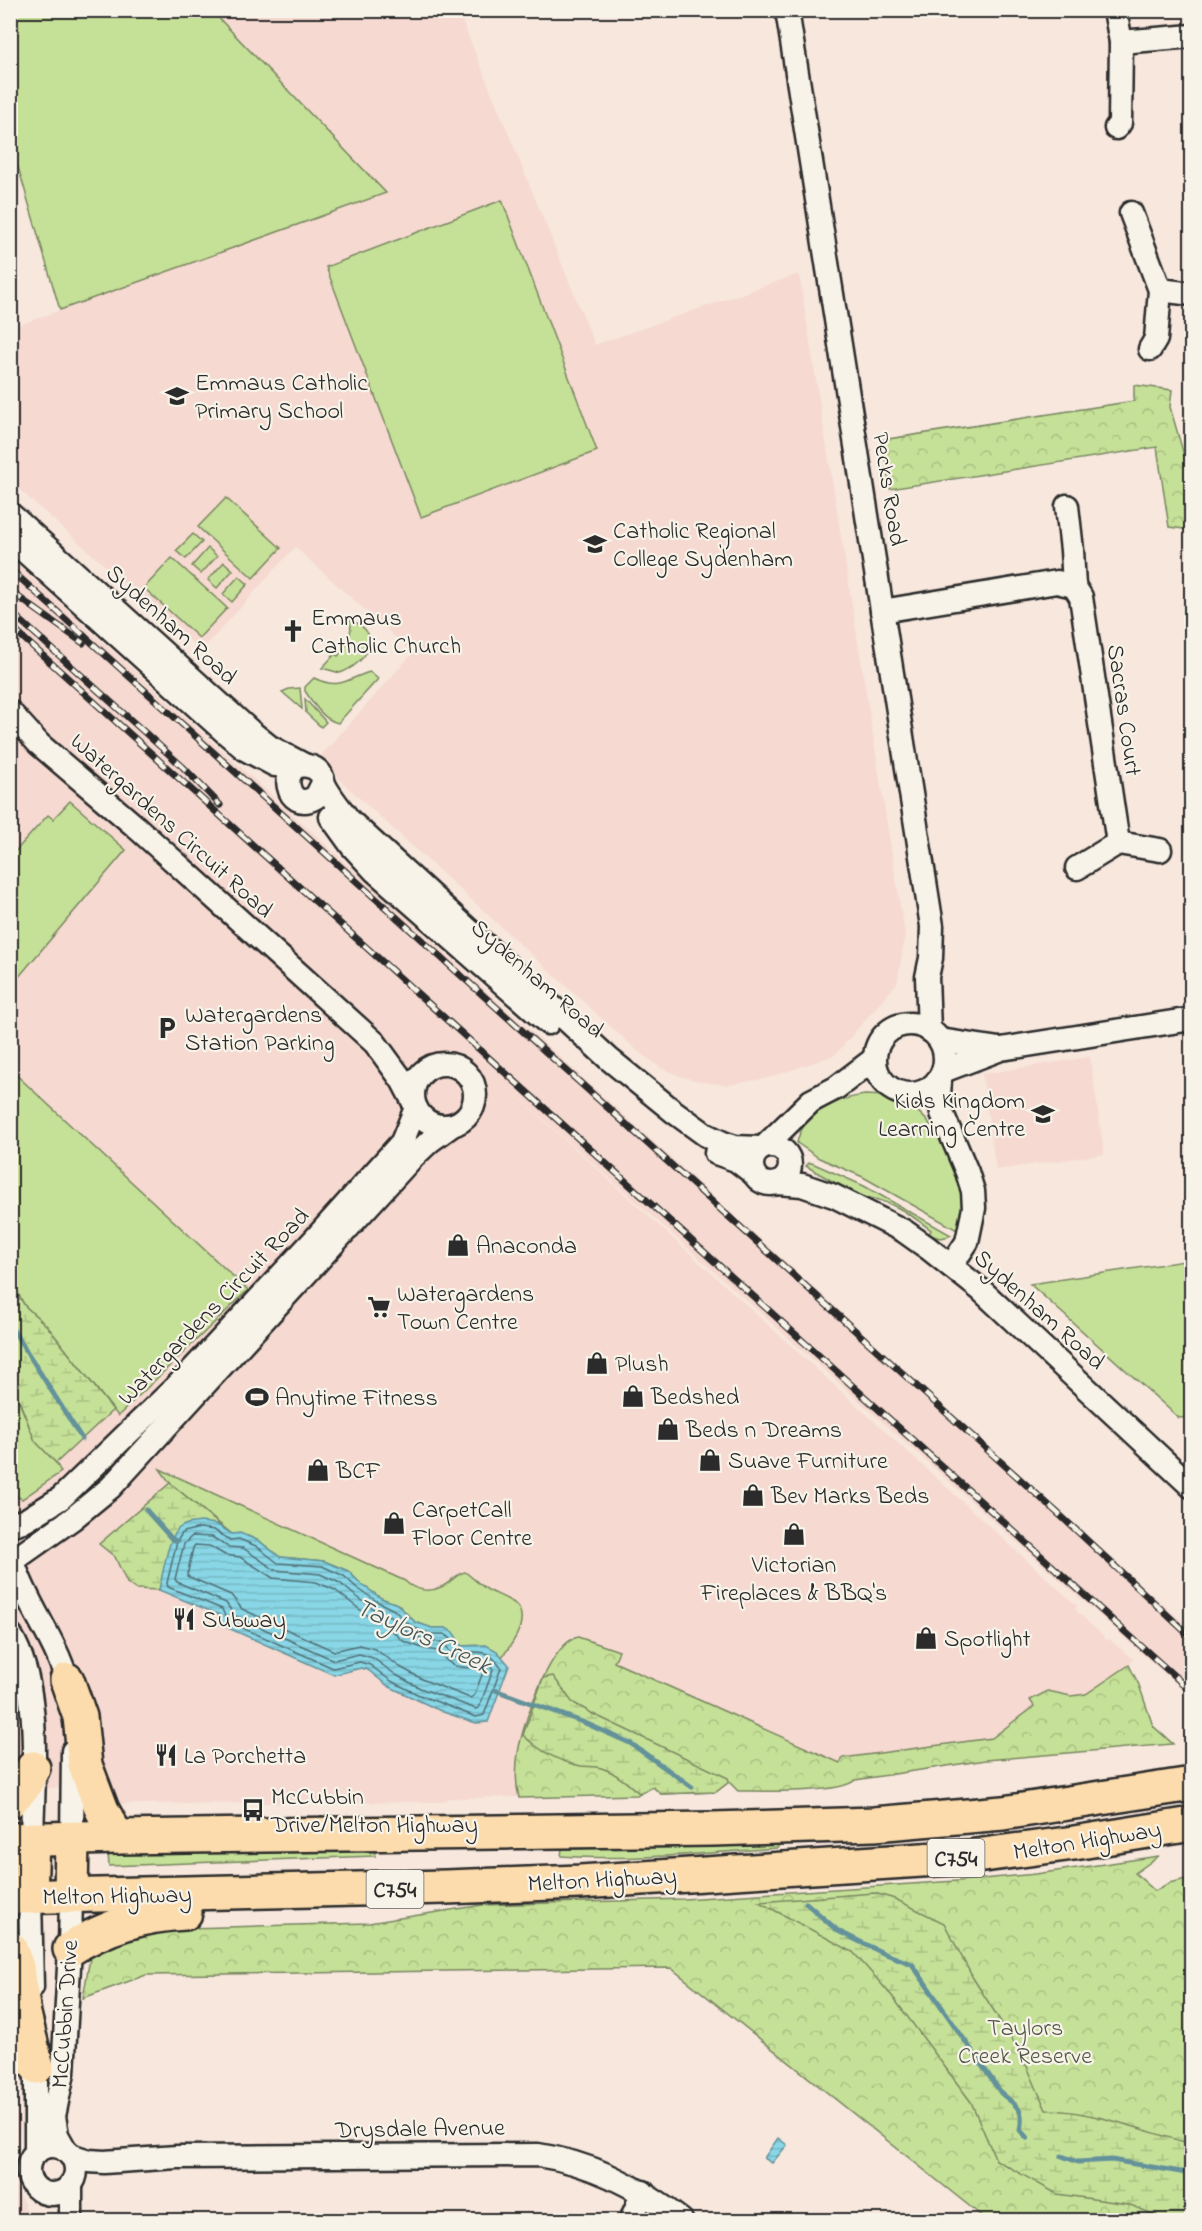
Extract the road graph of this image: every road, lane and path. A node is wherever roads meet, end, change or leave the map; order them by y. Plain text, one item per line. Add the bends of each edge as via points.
1 (788, 10) edge
2 (1114, 10) edge
3 (1191, 36) edge
4 (1121, 42) junction
5 (1116, 128) dead end
6 (1131, 213) dead end
7 (1160, 290) junction
8 (1191, 294) edge
9 (1150, 349) dead end
10 (1067, 506) dead end
11 (10, 514) edge
12 (10, 538) edge
13 (1074, 586) junction
14 (882, 611) junction
15 (10, 712) edge
16 (10, 726) edge
17 (39, 744) junction
18 (304, 765) junction
19 (288, 783) junction
20 (323, 783) junction
21 (306, 801) junction
22 (1118, 843) junction
23 (1160, 850) dead end
24 (1077, 868) dead end
25 (473, 947) junction
26 (927, 977) junction
27 (1191, 1020) edge
28 (898, 1026) junction
29 (935, 1035) junction
30 (375, 1043) junction
31 (1001, 1049) junction
32 (874, 1059) junction
33 (433, 1066) junction
34 (941, 1074) junction
35 (836, 1088) junction
36 (901, 1093) junction
37 (414, 1105) junction
38 (799, 1113) junction
39 (451, 1126) junction
40 (948, 1129) junction
41 (762, 1148) junction
42 (789, 1158) junction
43 (753, 1173) junction
44 (778, 1183) junction
45 (834, 1196) junction
46 (951, 1266) junction
47 (1191, 1487) edge
48 (72, 1519) junction
49 (18, 1522) edge
50 (12, 1561) edge
51 (10, 1634) edge
52 (67, 1680) junction
53 (33, 1768) junction
54 (1191, 1784) edge
55 (10, 1801) edge
56 (1191, 1824) edge
57 (117, 1837) junction
58 (72, 1839) junction
59 (21, 1840) edge
60 (446, 1887) junction
61 (70, 1896) junction
62 (20, 1897) edge
63 (10, 1948) edge
64 (70, 1949) junction
65 (37, 2067) junction
66 (36, 2153) junction
67 (68, 2153) junction
68 (144, 2160) junction
69 (73, 2182) junction
70 (42, 2192) junction
71 (643, 2192) junction
72 (60, 2220) edge
73 (71, 2220) edge
74 (632, 2220) edge
75 (681, 2220) edge

1 - 14 street, Pecks Road
2 - 4 street
3 - 4 street
4 - 5 street via 1120,123
6 - 7 street
7 - 8 street
7 - 9 street via 1156,339
10 - 13 street, Sacras Court
11 - 18 street, Sydenham Road via 250,731
12 - 19 street, Sydenham Road via 225,732 245,749 272,761
13 - 14 street via 1058,582
13 - 22 street, Sacras Court via 1081,597
14 - 26 street, Pecks Road via 932,926
15 - 17 street, Watergardens Circuit Road
16 - 17 street, Watergardens Circuit Road
17 - 30 street, Watergardens Circuit Road
18 - 19 street via 291,773
18 - 20 street via 316,769
19 - 21 street via 295,798
20 - 21 street via 320,793
20 - 25 street, Sydenham Road via 349,820
21 - 25 street, Sydenham Road via 330,815 375,871
22 - 23 street
22 - 24 street
25 - 41 street, Sydenham Road via 706,1135 735,1147
25 - 43 street, Sydenham Road via 657,1116 692,1141 736,1160
26 - 28 street, Pecks Road
26 - 29 street, Pecks Road
27 - 31 street
28 - 29 street via 920,1025
28 - 32 street via 881,1038
29 - 31 street
29 - 34 street via 945,1060
30 - 33 street, Watergardens Circuit Road
30 - 37 street, Watergardens Circuit Road via 402,1080
31 - 34 street
32 - 35 street
32 - 36 street via 880,1078
33 - 37 street via 417,1080
33 - 39 street via 460,1068 475,1090 467,1117
34 - 36 street via 926,1090
34 - 40 street via 939,1097
35 - 36 street via 870,1087
35 - 38 street via 818,1096
36 - 40 street
37 - 39 street via 430,1124
37 - 49 street, Watergardens Circuit Road via 402,1142 182,1381 62,1498
38 - 41 street
38 - 42 street
39 - 48 street, Watergardens Circuit Road via 411,1159 148,1447
40 - 46 street via 967,1172 974,1208 967,1242
41 - 42 street via 775,1146
41 - 43 street via 753,1157
42 - 44 street via 786,1176
42 - 45 street, Sydenham Road
43 - 44 street via 761,1181
44 - 45 street, Sydenham Road via 802,1185
45 - 46 street, Sydenham Road via 904,1231
46 - 47 street, Sydenham Road
48 - 49 street, Watergardens Circuit Road via 59,1511
48 - 50 street, Watergardens Circuit Road
50 - 52 street, Watergardens Circuit Road
51 - 53 street via 28,1681
52 - 57 highway via 80,1717 85,1765
52 - 58 street, Watergardens Circuit Road via 73,1725
53 - 55 highway
53 - 59 street
54 - 57 highway, Melton Highway / C754 via 1013,1812 874,1824
56 - 60 highway, Melton Highway / C754 via 968,1857
57 - 58 highway, Melton Highway / C754
58 - 59 highway, Melton Highway / C754
58 - 61 highway, McCubbin Drive
59 - 62 highway, McCubbin Drive
60 - 61 highway, Melton Highway / C754
60 - 64 highway via 338,1908 157,1915 97,1932
61 - 62 highway, Melton Highway / C754
61 - 64 street, McCubbin Drive
62 - 65 street, McCubbin Drive via 31,1972
63 - 65 highway
64 - 67 street, McCubbin Drive via 63,2073 54,2116 57,2135
65 - 66 street, McCubbin Drive
66 - 67 street via 51,2147
66 - 70 street via 29,2175
67 - 68 street, Drysdale Avenue via 88,2161
67 - 69 street via 76,2167
68 - 69 street, Drysdale Avenue
68 - 71 street, Drysdale Avenue via 523,2154 585,2166
69 - 70 street via 58,2193
69 - 73 street
70 - 72 street
71 - 74 street
71 - 75 street, Drysdale Avenue

